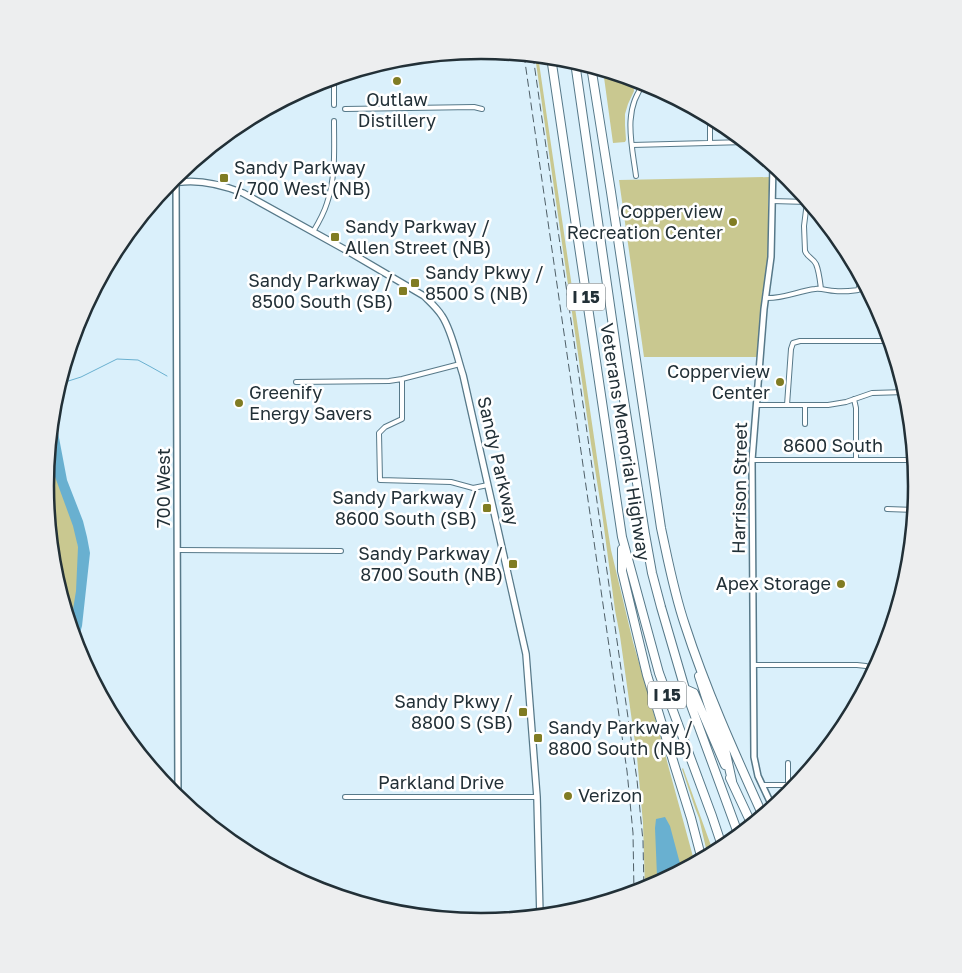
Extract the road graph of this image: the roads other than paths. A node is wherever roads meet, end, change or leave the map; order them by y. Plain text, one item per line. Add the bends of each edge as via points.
1 (552, 65) edge
2 (576, 70) edge
3 (592, 74) edge
4 (334, 86) edge
5 (640, 90) edge
6 (334, 105) dead end
7 (345, 109) dead end
8 (482, 109) dead end
9 (334, 121) dead end
10 (710, 126) edge
11 (733, 142) edge
12 (710, 143) junction
13 (632, 145) junction
14 (772, 174) edge
15 (636, 176) dead end
16 (183, 180) edge
17 (174, 189) edge
18 (772, 202) junction
19 (799, 202) edge
20 (807, 210) edge
21 (314, 232) junction
22 (859, 288) edge
23 (821, 289) junction
24 (765, 298) junction
25 (883, 342) edge
26 (460, 364) junction
27 (402, 379) junction
28 (296, 382) dead end
29 (898, 392) edge
30 (854, 399) junction
31 (756, 405) junction
32 (787, 405) junction
33 (805, 405) junction
34 (805, 424) dead end
35 (752, 460) junction
36 (856, 460) junction
37 (907, 460) edge
38 (488, 485) junction
39 (887, 509) dead end
40 (907, 510) edge
41 (622, 537) junction
42 (178, 550) junction
43 (341, 551) dead end
44 (678, 604) junction
45 (753, 665) junction
46 (868, 667) edge
47 (685, 689) junction
48 (788, 763) dead end
49 (732, 782) junction
50 (788, 783) edge
51 (762, 785) junction
52 (787, 785) edge
53 (178, 788) edge
54 (345, 797) dead end
55 (537, 797) junction
56 (770, 801) edge
57 (760, 810) edge
58 (749, 819) edge
59 (736, 829) edge
60 (720, 840) edge
61 (700, 854) edge
62 (540, 910) edge

1 - 41 highway, Veterans Memorial Highway / I 15
2 - 47 highway, Veterans Memorial Highway / I 15 via 645,534 652,573
3 - 44 highway via 661,528
4 - 6 street
5 - 13 street via 631,111
7 - 8 street
9 - 21 street via 332,182 328,203
10 - 12 street
11 - 12 street
12 - 13 street
13 - 15 street
14 - 18 street, Harrison Street
16 - 21 main road, Sandy Parkway via 225,186 243,193
17 - 42 street, 700 West
18 - 19 street
18 - 24 street, Harrison Street via 772,257
20 - 23 street via 805,251 816,264
21 - 26 main road, Sandy Parkway via 424,296 443,317
22 - 23 street via 847,292
23 - 24 street
24 - 31 street, Harrison Street
25 - 32 street via 793,343
26 - 27 street
26 - 38 main road, Sandy Parkway
27 - 28 street
27 - 38 street via 402,419 379,433 380,480 451,482 473,488
29 - 30 street via 880,392
30 - 33 street via 838,404
30 - 36 street
31 - 32 street
31 - 35 street, Harrison Street
32 - 33 street
33 - 34 street
35 - 36 street, 8600 South
35 - 45 street, Harrison Street
36 - 37 street, 8600 South
38 - 55 main road, Sandy Parkway via 526,654
39 - 40 street
41 - 60 highway, Veterans Memorial Highway / I 15 via 659,673
41 - 61 highway via 622,571 634,624
42 - 43 street
42 - 53 street, 700 West
44 - 49 highway via 679,617 725,749
44 - 57 highway via 716,708
45 - 46 street
45 - 51 street, Harrison Street via 754,757
47 - 49 highway via 694,693
47 - 59 highway, Veterans Memorial Highway / I 15
48 - 50 street
49 - 58 highway
51 - 52 street
51 - 56 street, Harrison Street
54 - 55 street, Parkland Drive
55 - 62 main road, Sandy Parkway

